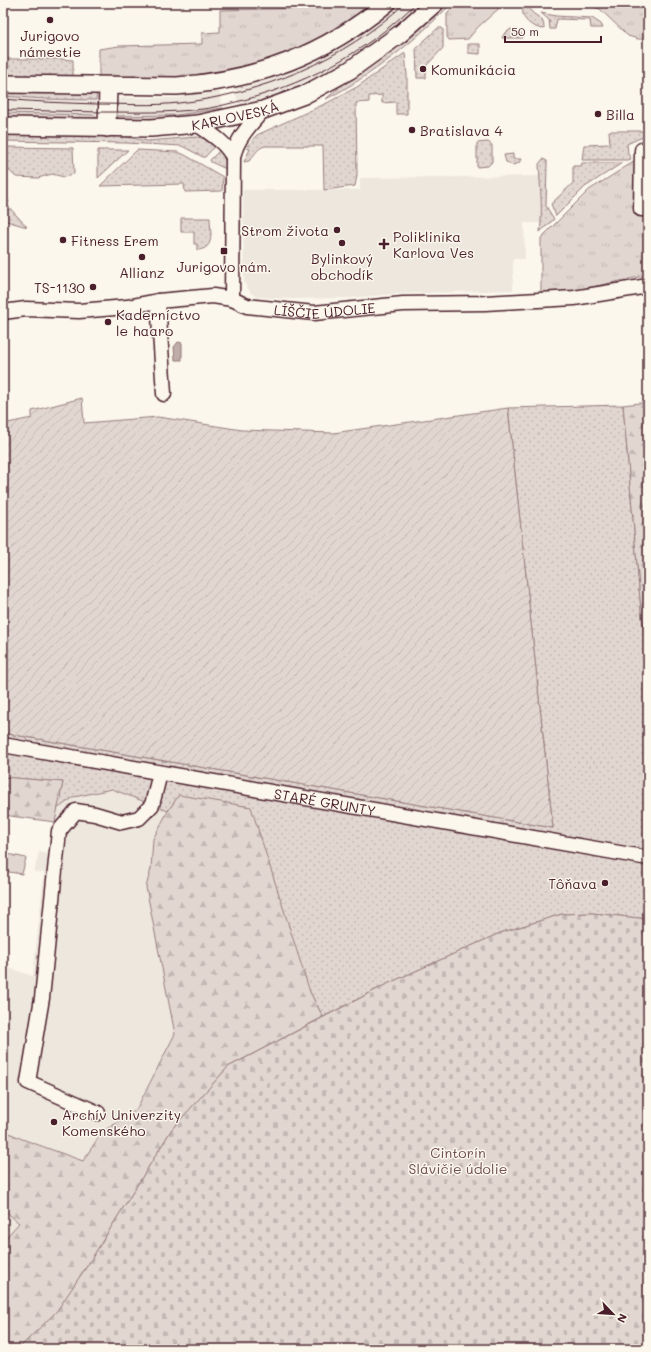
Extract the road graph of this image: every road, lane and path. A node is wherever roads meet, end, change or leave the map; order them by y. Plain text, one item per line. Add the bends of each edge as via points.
1 (388, 3) edge
2 (435, 3) edge
3 (3, 84) edge
4 (108, 86) junction
5 (263, 110) junction
6 (197, 124) junction
7 (3, 126) edge
8 (107, 128) junction
9 (645, 149) edge
10 (236, 165) junction
11 (648, 209) edge
12 (648, 286) edge
13 (232, 299) junction
14 (158, 301) junction
15 (3, 312) edge
16 (164, 394) dead end
17 (3, 745) edge
18 (160, 773) junction
19 (648, 858) edge
20 (98, 1113) dead end

1 - 4 main road via 332,42 286,64 257,73 199,85
2 - 5 main road, KARLOVESKÁ via 400,34 345,73 304,95
3 - 4 main road
4 - 8 main road
5 - 6 main road, KARLOVESKÁ
5 - 10 street via 242,135 234,151
6 - 8 main road, KARLOVESKÁ
6 - 10 street via 222,142 230,151
7 - 8 main road, KARLOVESKÁ
9 - 11 street via 641,209
10 - 13 street
12 - 13 street, LÍŠČIE ÚDOLIE via 574,298 403,304 314,313 247,306
13 - 14 street, LÍŠČIE ÚDOLIE via 213,296
14 - 15 street, LÍŠČIE ÚDOLIE via 79,311 26,309
14 - 16 street
17 - 18 street, STARÉ GRUNTY
18 - 19 street, STARÉ GRUNTY
18 - 20 street via 152,805 139,818 122,822 76,811 59,831 42,998 28,1082

